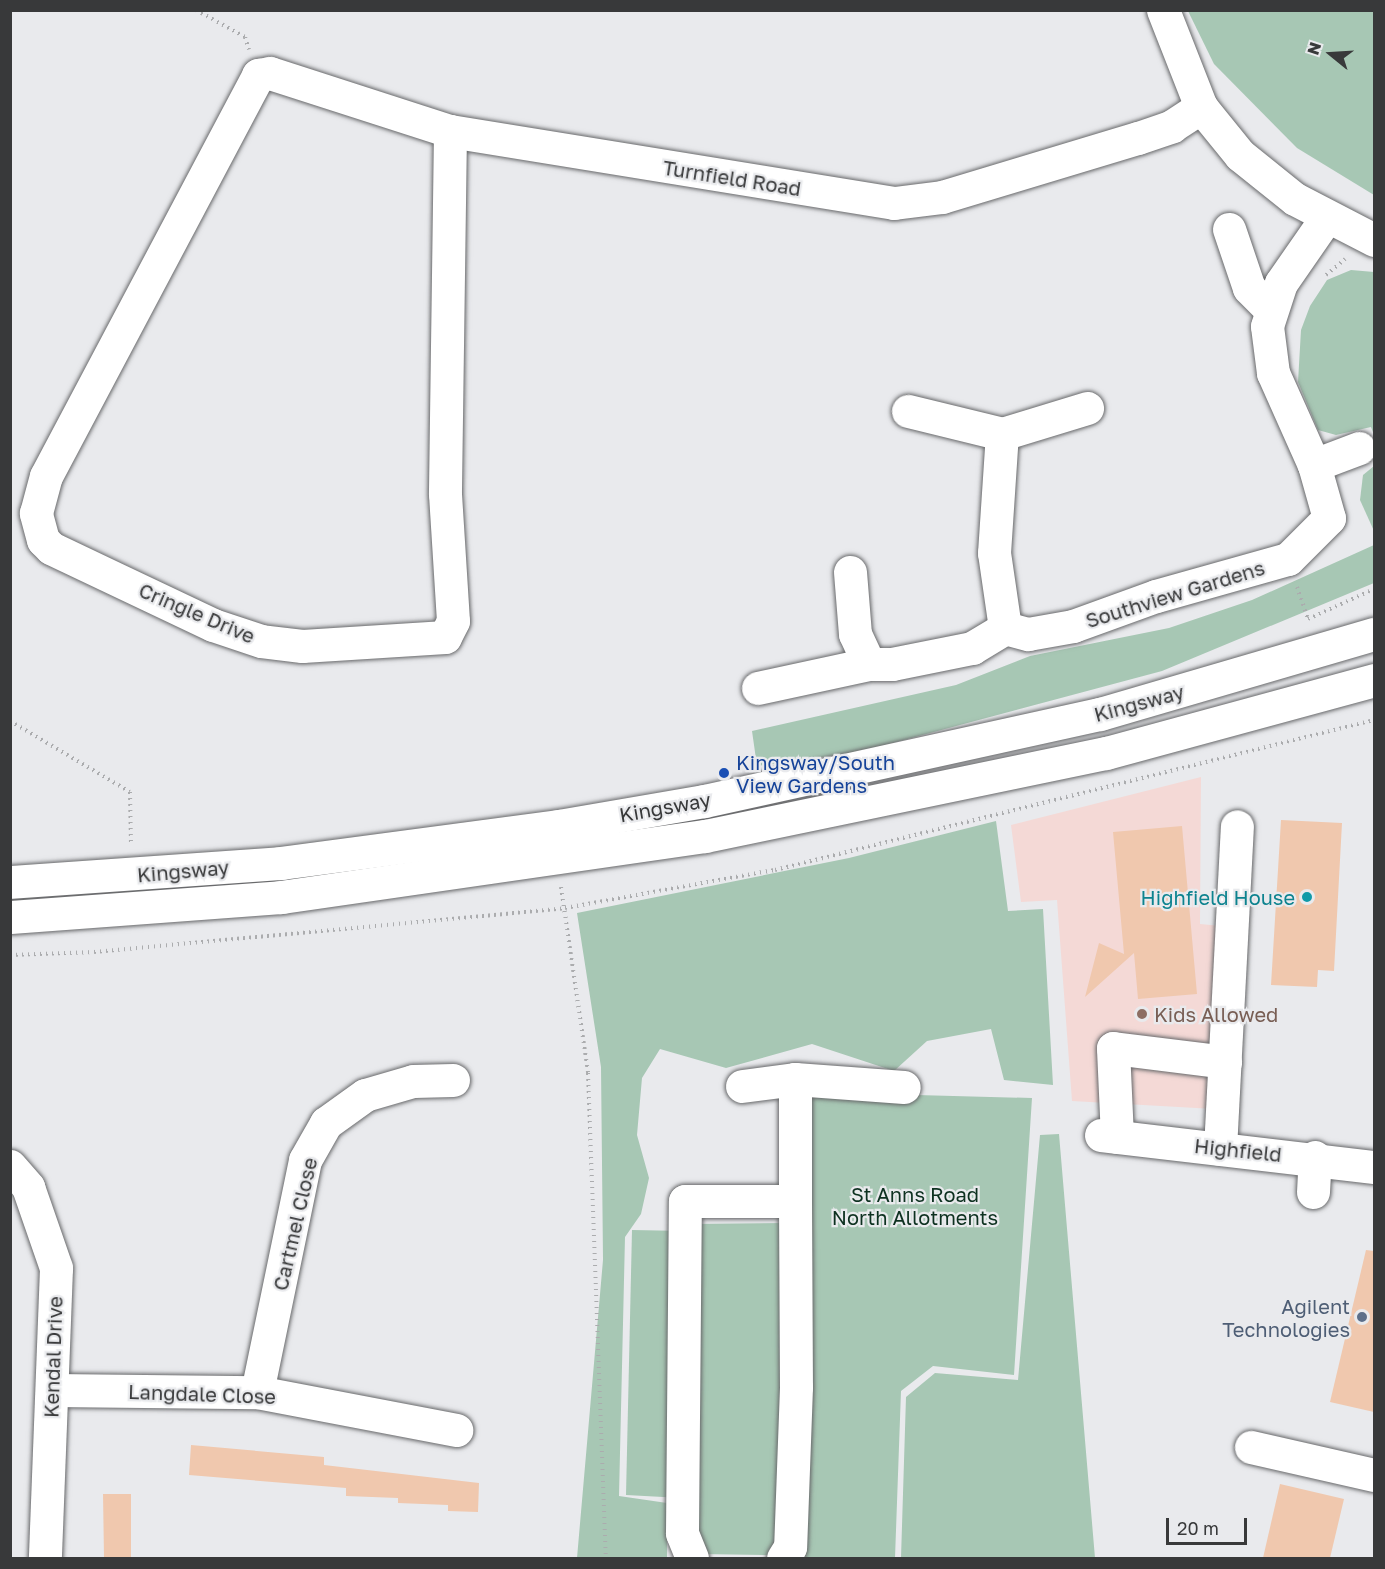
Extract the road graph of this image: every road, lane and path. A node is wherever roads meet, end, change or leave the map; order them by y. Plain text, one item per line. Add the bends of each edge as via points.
1 (196, 10) edge
2 (1163, 10) edge
3 (258, 75) junction
4 (1201, 108) junction
5 (450, 131) junction
6 (1326, 218) junction
7 (1229, 229) dead end
8 (1374, 240) edge
9 (1270, 309) junction
10 (1087, 408) dead end
11 (908, 411) dead end
12 (1002, 434) junction
13 (1359, 448) dead end
14 (1314, 465) junction
15 (1288, 559) junction
16 (850, 573) dead end
17 (1374, 589) edge
18 (1005, 628) junction
19 (1368, 635) edge
20 (869, 664) junction
21 (1370, 682) edge
22 (758, 688) dead end
23 (1374, 720) edge
24 (10, 721) edge
25 (1237, 826) dead end
26 (129, 876) junction
27 (10, 882) edge
28 (565, 908) junction
29 (10, 917) edge
30 (10, 955) edge
31 (1225, 1062) junction
32 (795, 1079) junction
33 (453, 1080) dead end
34 (742, 1086) dead end
35 (904, 1087) dead end
36 (1220, 1149) junction
37 (1315, 1157) junction
38 (10, 1166) edge
39 (1374, 1167) edge
40 (1312, 1192) dead end
41 (795, 1201) junction
42 (52, 1390) junction
43 (257, 1392) junction
44 (456, 1430) dead end
45 (1251, 1447) dead end
46 (1374, 1475) edge
47 (45, 1558) edge
48 (606, 1558) edge
49 (692, 1558) edge
50 (783, 1558) edge

1 - 3 path via 245,37
2 - 4 main road
3 - 5 main road, Turnfield Road via 270,73
3 - 5 main road, Cringle Drive via 46,476 36,503 39,531 51,548 240,635 302,646 421,640 446,637 453,621 446,494
4 - 5 main road, Turnfield Road via 1164,129 917,204 876,202
4 - 6 main road via 1254,167
6 - 8 main road
6 - 9 main road via 1281,283
7 - 9 main road via 1249,288
9 - 14 main road via 1267,345 1273,373
10 - 12 main road
11 - 12 main road
12 - 18 main road via 993,553
13 - 14 main road
14 - 15 main road, Southview Gardens via 1329,518
15 - 17 path via 1308,619
15 - 18 main road, Southview Gardens via 1156,596 1073,626 1028,634
16 - 20 main road via 855,634
18 - 20 main road via 972,648 892,664
19 - 26 main road, Kingsway via 1100,714 704,801 432,843
20 - 22 main road
21 - 29 main road, Kingsway via 1106,753 705,836 281,897
23 - 28 path via 775,870
24 - 26 path via 130,792
25 - 31 main road
26 - 27 main road, Kingsway
28 - 30 path via 94,952
28 - 48 path via 588,1073
31 - 36 main road
31 - 36 main road, Highfield via 1113,1048 1109,1136
32 - 34 main road
32 - 35 main road
32 - 41 main road
33 - 43 main road, Cartmel Close via 413,1081 364,1095 326,1123 305,1160
36 - 37 main road, Highfield
37 - 39 main road, Highfield
37 - 40 main road
38 - 42 main road, Kendal Drive via 28,1187 56,1268
41 - 49 main road via 685,1201 682,1533
41 - 50 main road via 795,1399 790,1547
42 - 43 main road, Langdale Close
42 - 47 main road, Kendal Drive
43 - 44 main road, Langdale Close
45 - 46 main road

